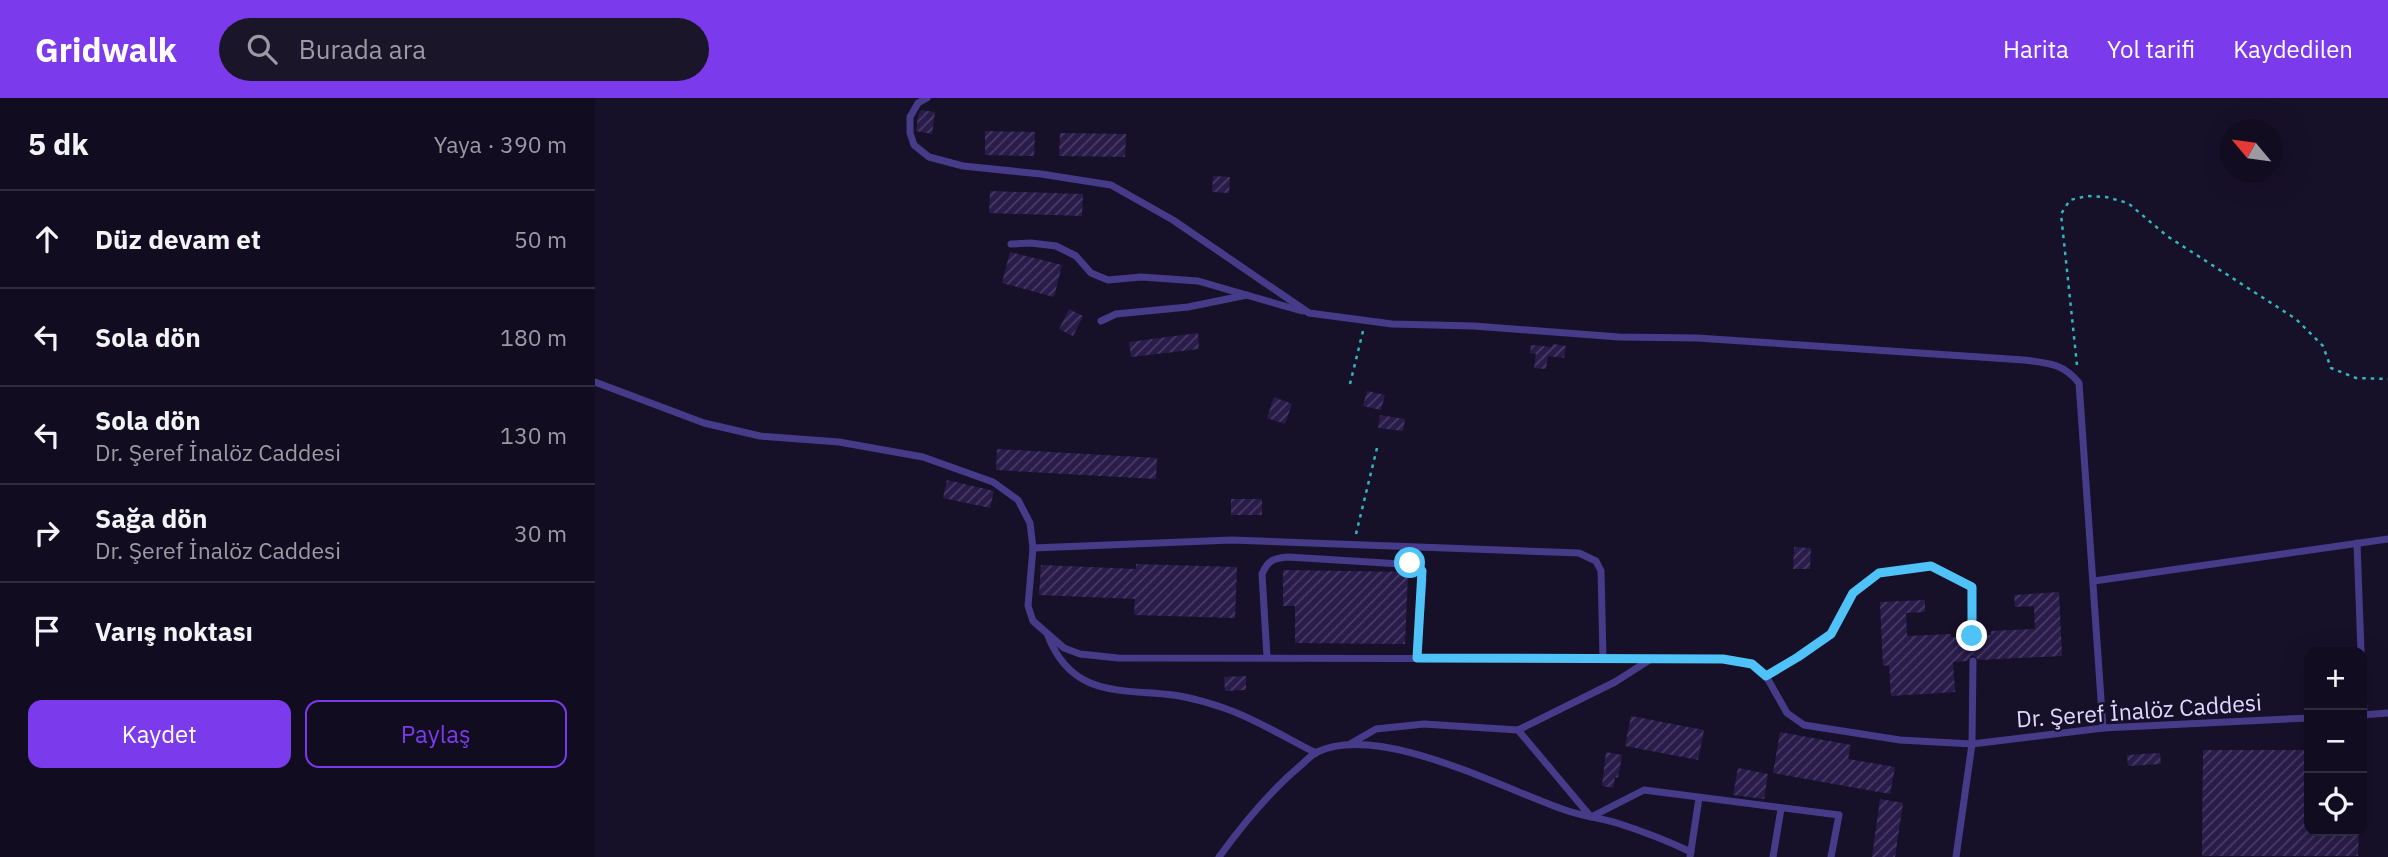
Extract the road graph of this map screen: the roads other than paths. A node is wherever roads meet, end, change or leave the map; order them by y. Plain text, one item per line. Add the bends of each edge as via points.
1 (927, 98) edge
2 (1011, 244) dead end
3 (1247, 295) junction
4 (1310, 313) junction
5 (1101, 321) dead end
6 (595, 382) edge
7 (2388, 539) edge
8 (2357, 543) junction
9 (1033, 548) junction
10 (2094, 580) junction
11 (1048, 636) junction
12 (1972, 636) dead end
13 (2361, 647) edge
14 (1266, 656) junction
15 (1417, 658) junction
16 (1603, 658) junction
17 (1651, 659) junction
18 (1973, 661) dead end
19 (1766, 676) junction
20 (2388, 713) edge
21 (2367, 714) edge
22 (2304, 718) edge
23 (2103, 728) junction
24 (1518, 730) junction
25 (1350, 744) junction
26 (1972, 744) junction
27 (1316, 752) junction
28 (1699, 798) junction
29 (1781, 809) junction
30 (1591, 817) junction
31 (1690, 855) edge
32 (1219, 857) edge
33 (1773, 857) edge
34 (1831, 857) edge
35 (1956, 857) edge

1 - 4 lane via 910,117 910,133 914,145 929,156 963,166 1111,185 1173,220
2 - 3 lane via 1056,246 1108,280 1198,281
3 - 4 lane
3 - 5 lane via 1116,314
4 - 10 lane via 1366,321 2049,363 2069,370 2079,383
6 - 9 lane via 704,423 760,436 839,442 923,457 993,482 1018,500 1030,523
7 - 8 lane
8 - 10 lane
8 - 13 lane
9 - 11 lane via 1028,606 1033,621
9 - 16 lane via 1232,540 1579,553 1596,561 1601,571
10 - 23 lane
11 - 14 lane via 1080,654 1118,658
11 - 27 lane via 1055,655 1074,675 1110,691 1176,695 1226,709
12 - 19 lane via 1972,587 1931,566 1879,573 1853,593 1831,634
14 - 15 lane
14 - 15 lane via 1262,574 1274,558 1288,557 1417,565 1423,580
15 - 16 lane
16 - 17 lane
17 - 19 lane via 1723,659 1752,664
17 - 24 lane
18 - 26 lane
19 - 26 lane, Dr. Şeref İnalöz Caddesi via 1787,713 1804,725 1900,740
20 - 21 lane
22 - 23 lane, Dr. Şeref İnalöz Caddesi
23 - 26 lane, Dr. Şeref İnalöz Caddesi
24 - 25 lane via 1424,724 1376,729
24 - 30 lane
25 - 27 lane
25 - 30 lane via 1395,750 1462,768
26 - 35 lane
27 - 32 lane via 1283,780
28 - 29 lane
28 - 30 lane via 1644,790
28 - 31 lane
29 - 33 lane
29 - 34 lane via 1839,815
30 - 31 lane via 1661,838

